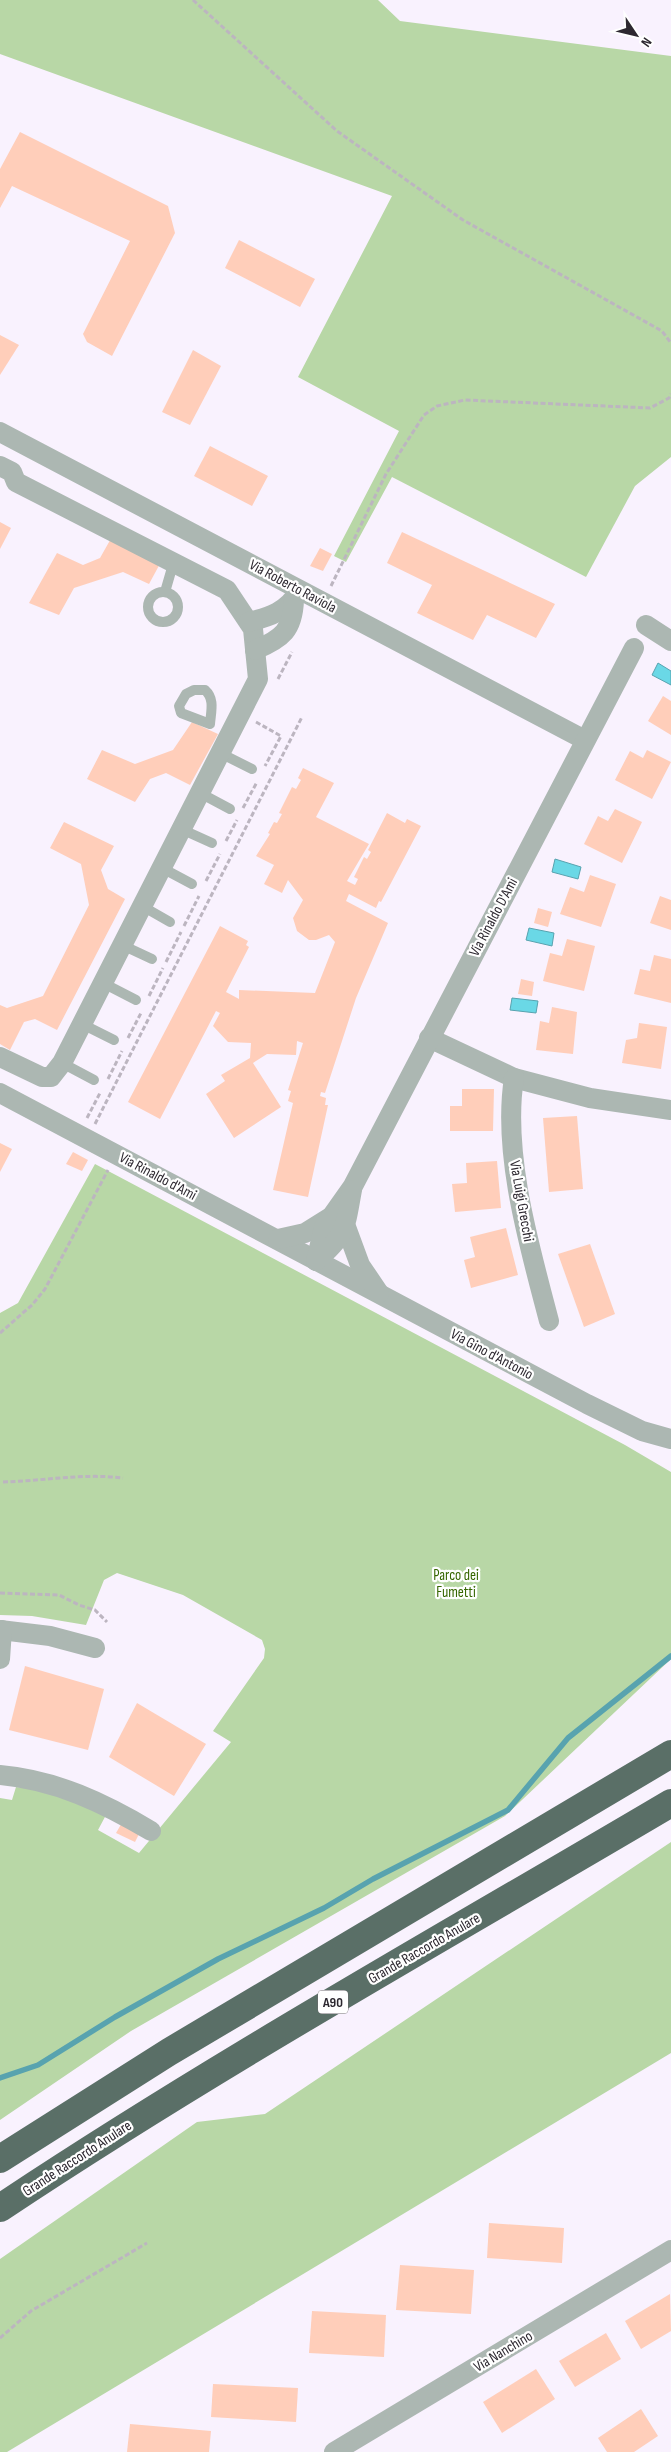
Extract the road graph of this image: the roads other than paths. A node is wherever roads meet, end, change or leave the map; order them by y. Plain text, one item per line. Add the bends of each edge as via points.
1 (0, 432) edge
2 (0, 466) edge
3 (174, 561) junction
4 (165, 592) dead end
5 (296, 595) junction
6 (249, 622) junction
7 (646, 625) dead end
8 (671, 641) edge
9 (634, 648) dead end
10 (255, 650) junction
11 (220, 735) junction
12 (585, 740) junction
13 (252, 769) dead end
14 (200, 793) junction
15 (230, 809) dead end
16 (181, 829) junction
17 (212, 843) dead end
18 (162, 868) junction
19 (192, 884) dead end
20 (142, 906) junction
21 (170, 922) dead end
22 (122, 945) junction
23 (152, 959) dead end
24 (103, 983) junction
25 (136, 1000) dead end
26 (82, 1024) junction
27 (429, 1038) junction
28 (114, 1040) dead end
29 (0, 1057) edge
30 (62, 1063) junction
31 (514, 1078) junction
32 (94, 1080) dead end
33 (0, 1093) edge
34 (671, 1110) edge
35 (337, 1223) junction
36 (278, 1240) junction
37 (316, 1260) junction
38 (382, 1297) junction
39 (549, 1321) dead end
40 (671, 1439) edge
41 (1, 1630) edge
42 (95, 1648) dead end
43 (0, 1659) edge
44 (671, 1754) edge
45 (0, 1775) edge
46 (671, 1803) edge
47 (151, 1831) dead end
48 (0, 2159) edge
49 (0, 2208) edge
50 (671, 2250) edge
51 (334, 2452) edge

1 - 5 street, Via Roberto Raviola
2 - 3 street via 12,472 16,482
3 - 4 lane
3 - 6 street via 227,590
5 - 6 street via 268,618
5 - 10 street via 294,617 284,635
5 - 12 street, Via Roberto Raviola via 323,602
6 - 10 street via 254,629
7 - 8 street
9 - 12 street, Via Rinaldo D'Ami
10 - 11 street via 258,679
11 - 13 lane
11 - 14 street
12 - 27 street, Via Rinaldo D'Ami
14 - 15 lane
14 - 16 street
16 - 17 lane
16 - 18 street
18 - 19 lane
18 - 20 street
20 - 21 lane
20 - 22 street
22 - 23 lane
22 - 24 street
24 - 25 lane
24 - 26 street
26 - 28 lane
26 - 30 street
27 - 31 street
27 - 35 street, Via Rinaldo D'Ami via 352,1186
29 - 30 street via 42,1077 50,1077
30 - 32 lane
31 - 34 street via 590,1098
31 - 39 street, Via Luigi Grecchi via 511,1108 514,1165
33 - 36 street, Via Rinaldo d'Ami
35 - 36 street, Via Rinaldo D'Ami
35 - 37 street, Via Rinaldo D'Ami via 322,1231
35 - 38 street
36 - 37 street, Via Rinaldo d'Ami
37 - 38 street, Via Gino d'Antonio
38 - 40 street, Via Gino d'Antonio via 587,1404 642,1431
41 - 42 street via 50,1636
41 - 43 street
44 - 48 highway via 203,2032
45 - 47 street via 35,1780 80,1794
46 - 49 highway, Grande Raccordo Anulare / A90 via 251,2050 100,2142
50 - 51 street, Via Nanchino

